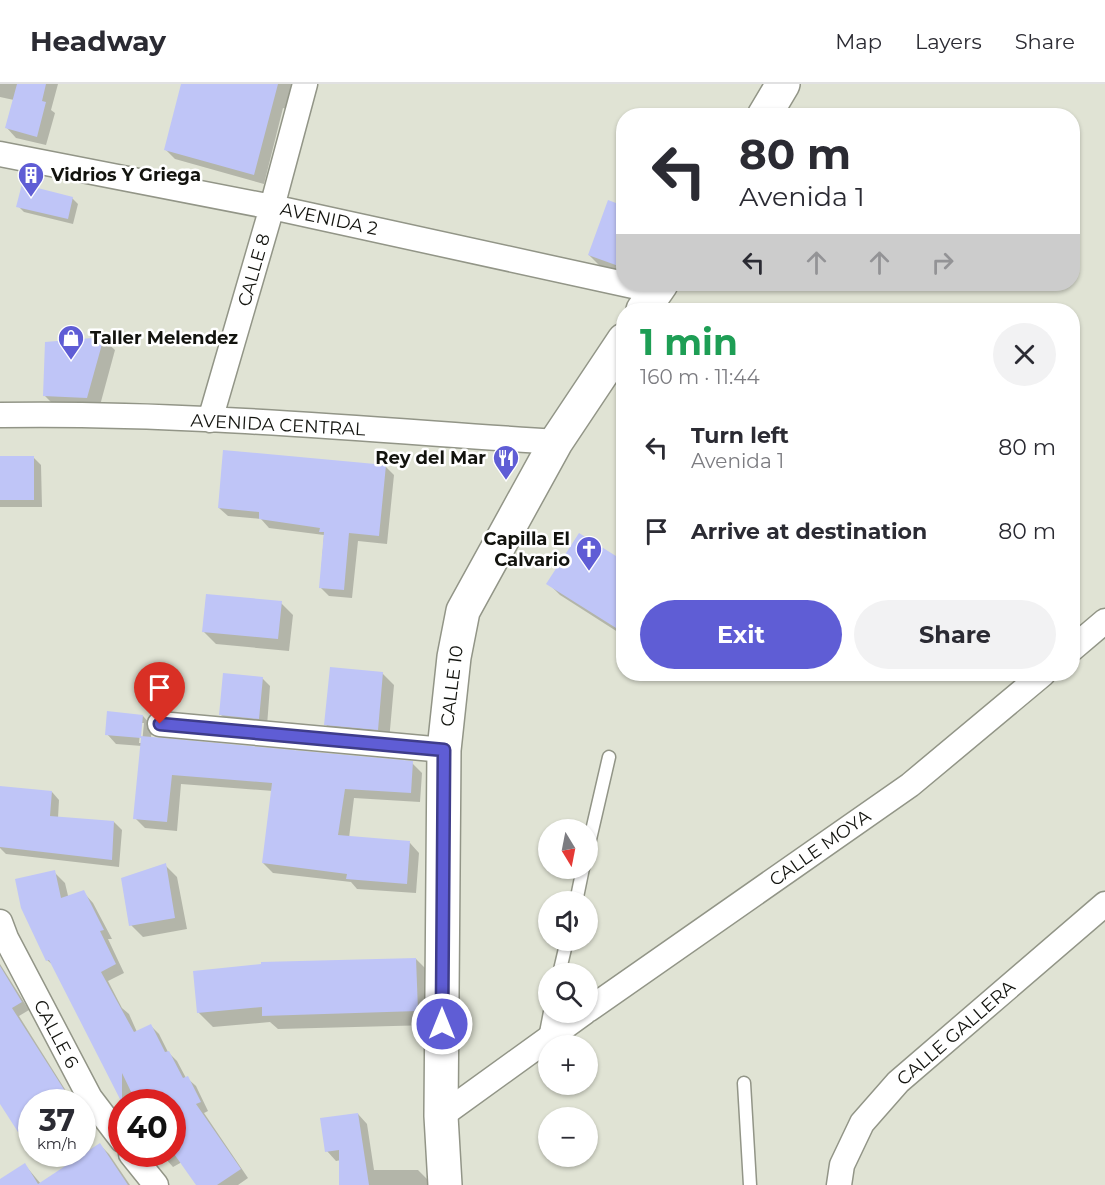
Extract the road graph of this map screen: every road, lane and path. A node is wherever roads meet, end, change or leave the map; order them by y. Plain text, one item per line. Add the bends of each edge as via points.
1 (305, 84) edge
2 (783, 84) edge
3 (769, 108) edge
4 (0, 154) edge
5 (272, 207) junction
6 (616, 286) edge
7 (637, 291) edge
8 (654, 295) edge
9 (616, 352) edge
10 (0, 415) edge
11 (210, 420) junction
12 (556, 442) junction
13 (1105, 621) edge
14 (1080, 642) edge
15 (1035, 681) edge
16 (160, 724) dead end
17 (444, 750) junction
18 (609, 758) dead end
19 (595, 819) edge
20 (1105, 904) edge
21 (0, 922) edge
22 (598, 1003) edge
23 (569, 1023) edge
24 (552, 1035) edge
25 (538, 1045) edge
26 (744, 1083) dead end
27 (441, 1116) junction
28 (108, 1122) edge
29 (141, 1167) edge
30 (156, 1185) edge
31 (445, 1185) edge
32 (750, 1185) edge
33 (838, 1185) edge

1 - 5 street, CALLE 8
2 - 3 street
4 - 5 street, AVENIDA 2
5 - 6 street, AVENIDA 2
5 - 11 street, CALLE 8
7 - 8 street, AVENIDA 2
9 - 12 street, CALLE 10
10 - 11 street, AVENIDA CENTRAL
11 - 12 street, AVENIDA CENTRAL
12 - 17 street, CALLE 10 via 464,611 454,657
13 - 14 street
15 - 22 street, CALLE MOYA via 910,785
16 - 17 street
17 - 27 street, CALLE 10
18 - 19 lane
20 - 33 street, CALLE GALLERA via 898,1082 862,1124 842,1165
21 - 28 street, CALLE 6 via 90,1098
23 - 24 street, CALLE MOYA
25 - 27 street, CALLE MOYA
26 - 32 lane
27 - 31 street, CALLE 10
29 - 30 street

